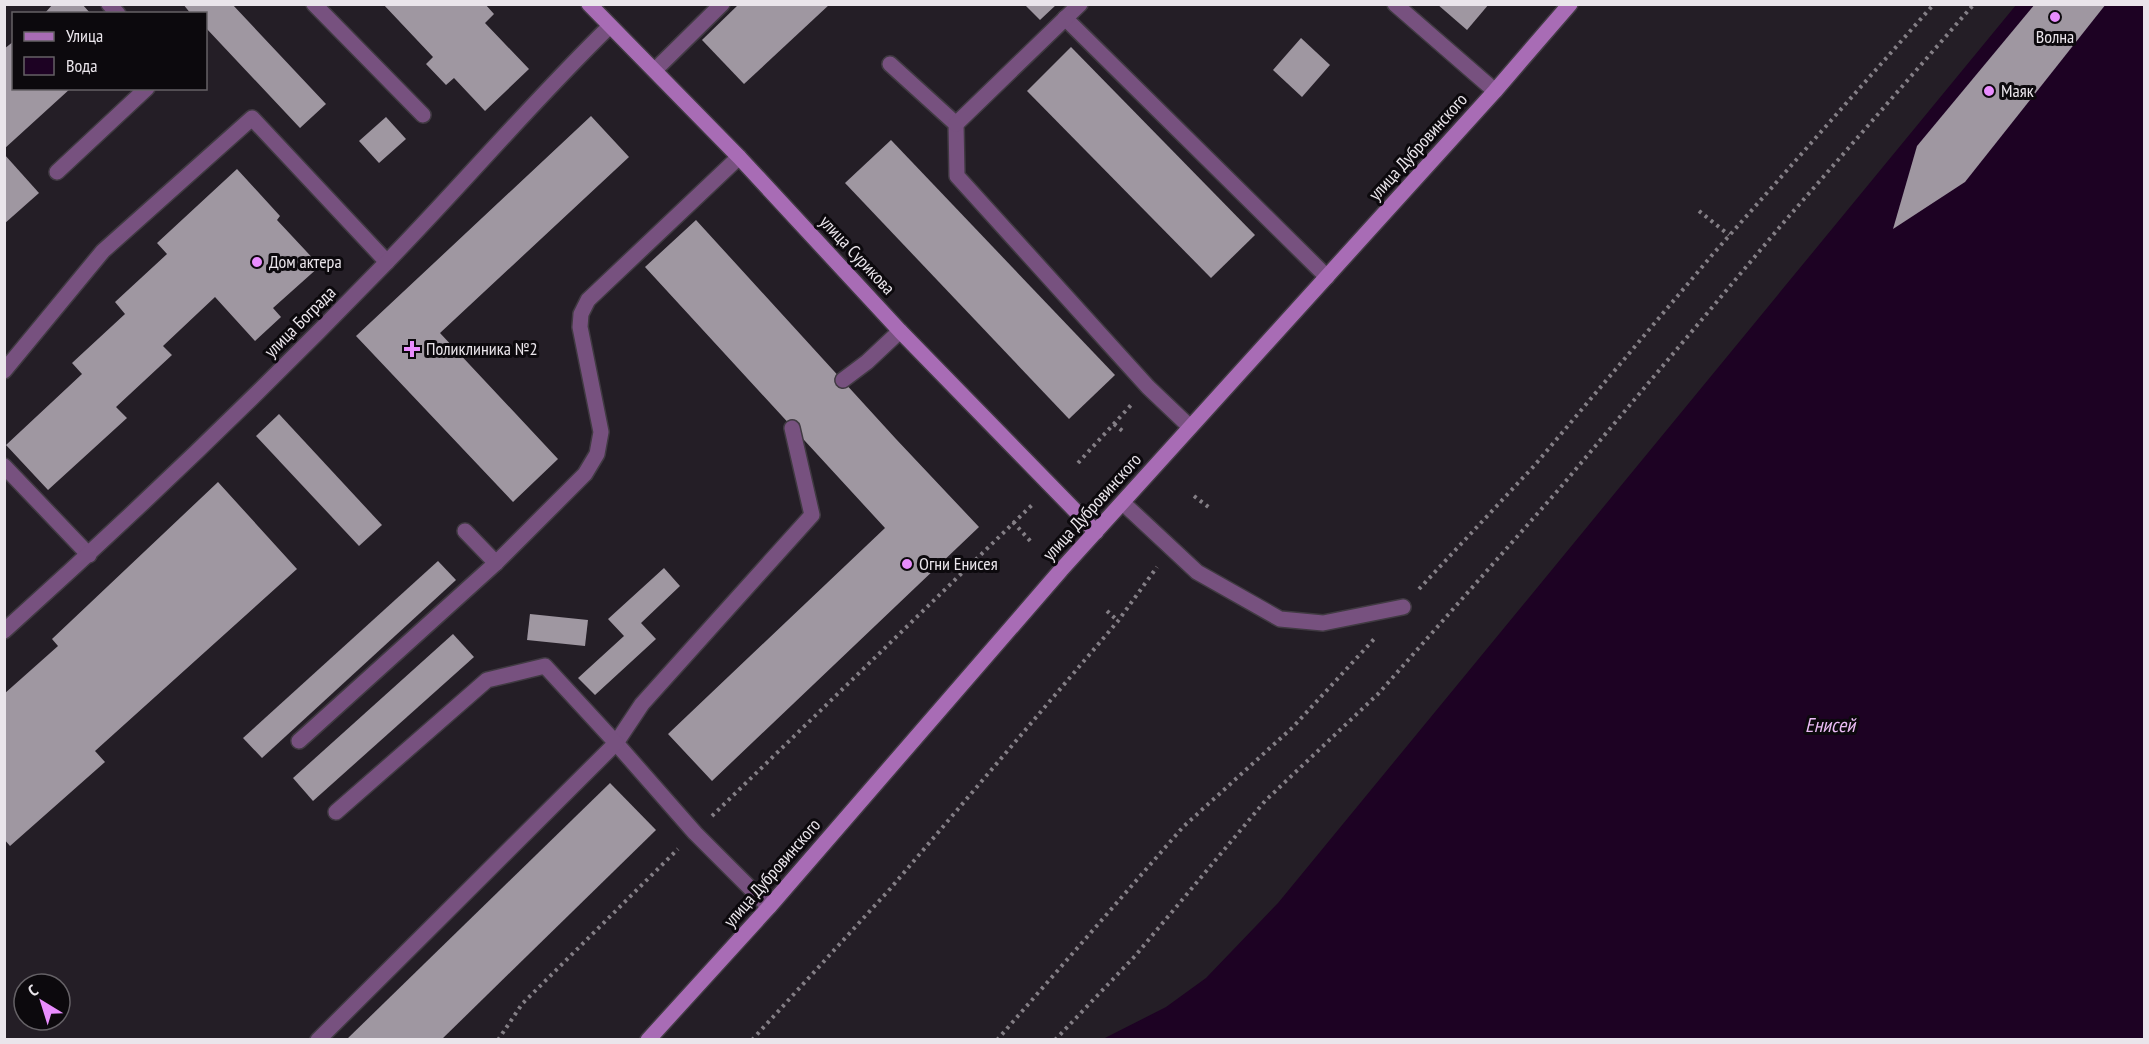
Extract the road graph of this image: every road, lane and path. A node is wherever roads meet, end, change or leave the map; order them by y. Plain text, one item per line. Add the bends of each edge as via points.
1 (314, 4) edge
2 (589, 4) edge
3 (722, 4) edge
4 (1080, 4) edge
5 (1395, 4) edge
6 (1570, 4) edge
7 (1934, 4) edge
8 (1974, 4) edge
9 (1065, 18) junction
10 (610, 26) junction
11 (890, 64) dead end
12 (655, 70) junction
13 (145, 90) edge
14 (1495, 91) junction
15 (423, 115) dead end
16 (956, 124) junction
17 (739, 157) junction
18 (57, 172) dead end
19 (1699, 211) dead end
20 (1730, 235) junction
21 (387, 262) junction
22 (1327, 277) junction
23 (900, 331) junction
24 (4, 371) edge
25 (843, 380) dead end
26 (1148, 387) junction
27 (1114, 424) junction
28 (1190, 427) junction
29 (792, 428) dead end
30 (1125, 433) dead end
31 (1077, 463) dead end
32 (4, 466) edge
33 (1194, 496) dead end
34 (1034, 503) dead end
35 (1123, 503) junction
36 (1211, 509) dead end
37 (1013, 522) junction
38 (465, 531) dead end
39 (1096, 532) junction
40 (1033, 544) dead end
41 (1171, 547) junction
42 (89, 555) junction
43 (496, 563) junction
44 (1403, 607) junction
45 (1107, 611) dead end
46 (1119, 621) junction
47 (4, 631) edge
48 (299, 741) dead end
49 (616, 743) junction
50 (336, 812) dead end
51 (694, 833) junction
52 (769, 907) junction
53 (318, 1040) edge
54 (498, 1040) edge
55 (648, 1040) edge
56 (752, 1040) edge
57 (997, 1040) edge
58 (1055, 1040) edge

1 - 15 street
2 - 10 main road, улица Сурикова
3 - 12 street
4 - 9 street
5 - 14 street
6 - 14 main road, улица Дубровинского
7 - 20 path
8 - 58 path via 1395,675 1265,801 1135,956
9 - 16 street
9 - 22 street
10 - 12 main road, улица Сурикова
10 - 21 street, улица Бограда
11 - 16 street
12 - 17 main road, улица Сурикова
13 - 18 street
14 - 22 main road, улица Дубровинского
16 - 26 street via 957,176
17 - 23 main road, улица Сурикова
17 - 43 street via 588,300 580,327 600,432 597,454 585,474
19 - 20 path
20 - 44 path via 1534,466
21 - 24 street via 252,118 103,250
21 - 42 street, улица Бограда
22 - 28 main road, улица Дубровинского
23 - 25 street
23 - 39 main road, улица Сурикова
26 - 27 path
26 - 28 street
27 - 30 path
27 - 31 path
28 - 35 main road, улица Дубровинского
29 - 49 street via 812,514 642,704
32 - 42 street
33 - 36 path
34 - 37 path
35 - 39 main road, улица Дубровинского
35 - 41 street
37 - 40 path
37 - 51 path
38 - 43 street
39 - 52 main road, улица Дубровинского
41 - 44 street via 1197,572 1280,619 1323,623
41 - 46 path
42 - 47 street, улица Бограда
43 - 48 street
44 - 57 path via 1293,728 1184,828
45 - 46 path
46 - 56 path via 890,890
49 - 50 street via 545,666 487,680
49 - 51 street
49 - 53 street
51 - 52 street
51 - 54 path via 522,1004
52 - 55 main road, улица Дубровинского

